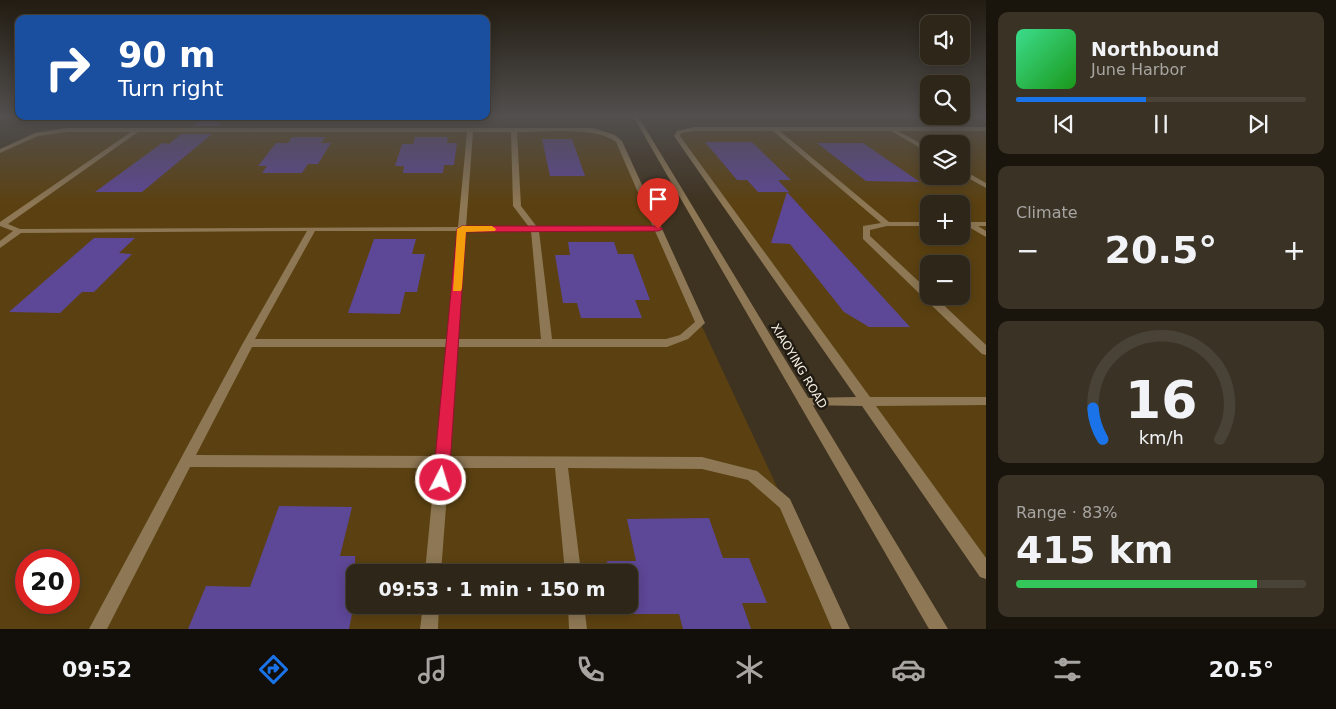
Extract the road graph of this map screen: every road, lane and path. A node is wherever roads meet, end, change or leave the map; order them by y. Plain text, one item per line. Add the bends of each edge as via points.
1 (115, 145) edge
2 (469, 145) edge
3 (515, 145) edge
4 (621, 145) edge
5 (652, 145) edge
6 (684, 145) edge
7 (793, 145) edge
8 (970, 176) edge
9 (986, 186) edge
10 (1, 224) edge
11 (887, 224) junction
12 (920, 224) edge
13 (970, 224) edge
14 (986, 224) edge
15 (970, 227) edge
16 (312, 229) junction
17 (462, 229) junction
18 (535, 229) junction
19 (658, 229) junction
20 (19, 231) junction
21 (986, 235) edge
22 (0, 245) edge
23 (248, 343) junction
24 (453, 343) junction
25 (547, 343) junction
26 (986, 351) edge
27 (986, 401) edge
28 (804, 402) junction
29 (866, 402) junction
30 (186, 461) junction
31 (443, 462) junction
32 (561, 462) junction
33 (434, 564) edge
34 (572, 564) edge
35 (986, 571) edge
36 (430, 614) edge
37 (577, 614) edge
38 (98, 629) edge
39 (429, 629) edge
40 (578, 629) edge
41 (841, 629) edge
42 (938, 629) edge

1 - 10 street
2 - 17 street
3 - 18 street via 517,206
4 - 19 street
5 - 28 street, XIAOYING ROAD
6 - 29 street
7 - 11 street
8 - 9 street
10 - 20 street
11 - 12 street
11 - 26 street via 866,228 866,237
13 - 14 street
15 - 21 street
16 - 17 street
16 - 20 street
16 - 23 street
17 - 18 street
17 - 24 street
18 - 19 street
18 - 25 street
19 - 25 street via 700,323 684,337 667,343
20 - 22 street
23 - 24 street
23 - 30 street
24 - 25 street
24 - 31 street
27 - 29 street
28 - 29 street
28 - 42 street, XIAOYING ROAD
29 - 35 street
30 - 31 street
30 - 38 street
31 - 32 street
31 - 33 street
32 - 34 street
32 - 41 street via 702,463 752,476 785,504
36 - 39 street
37 - 40 street

